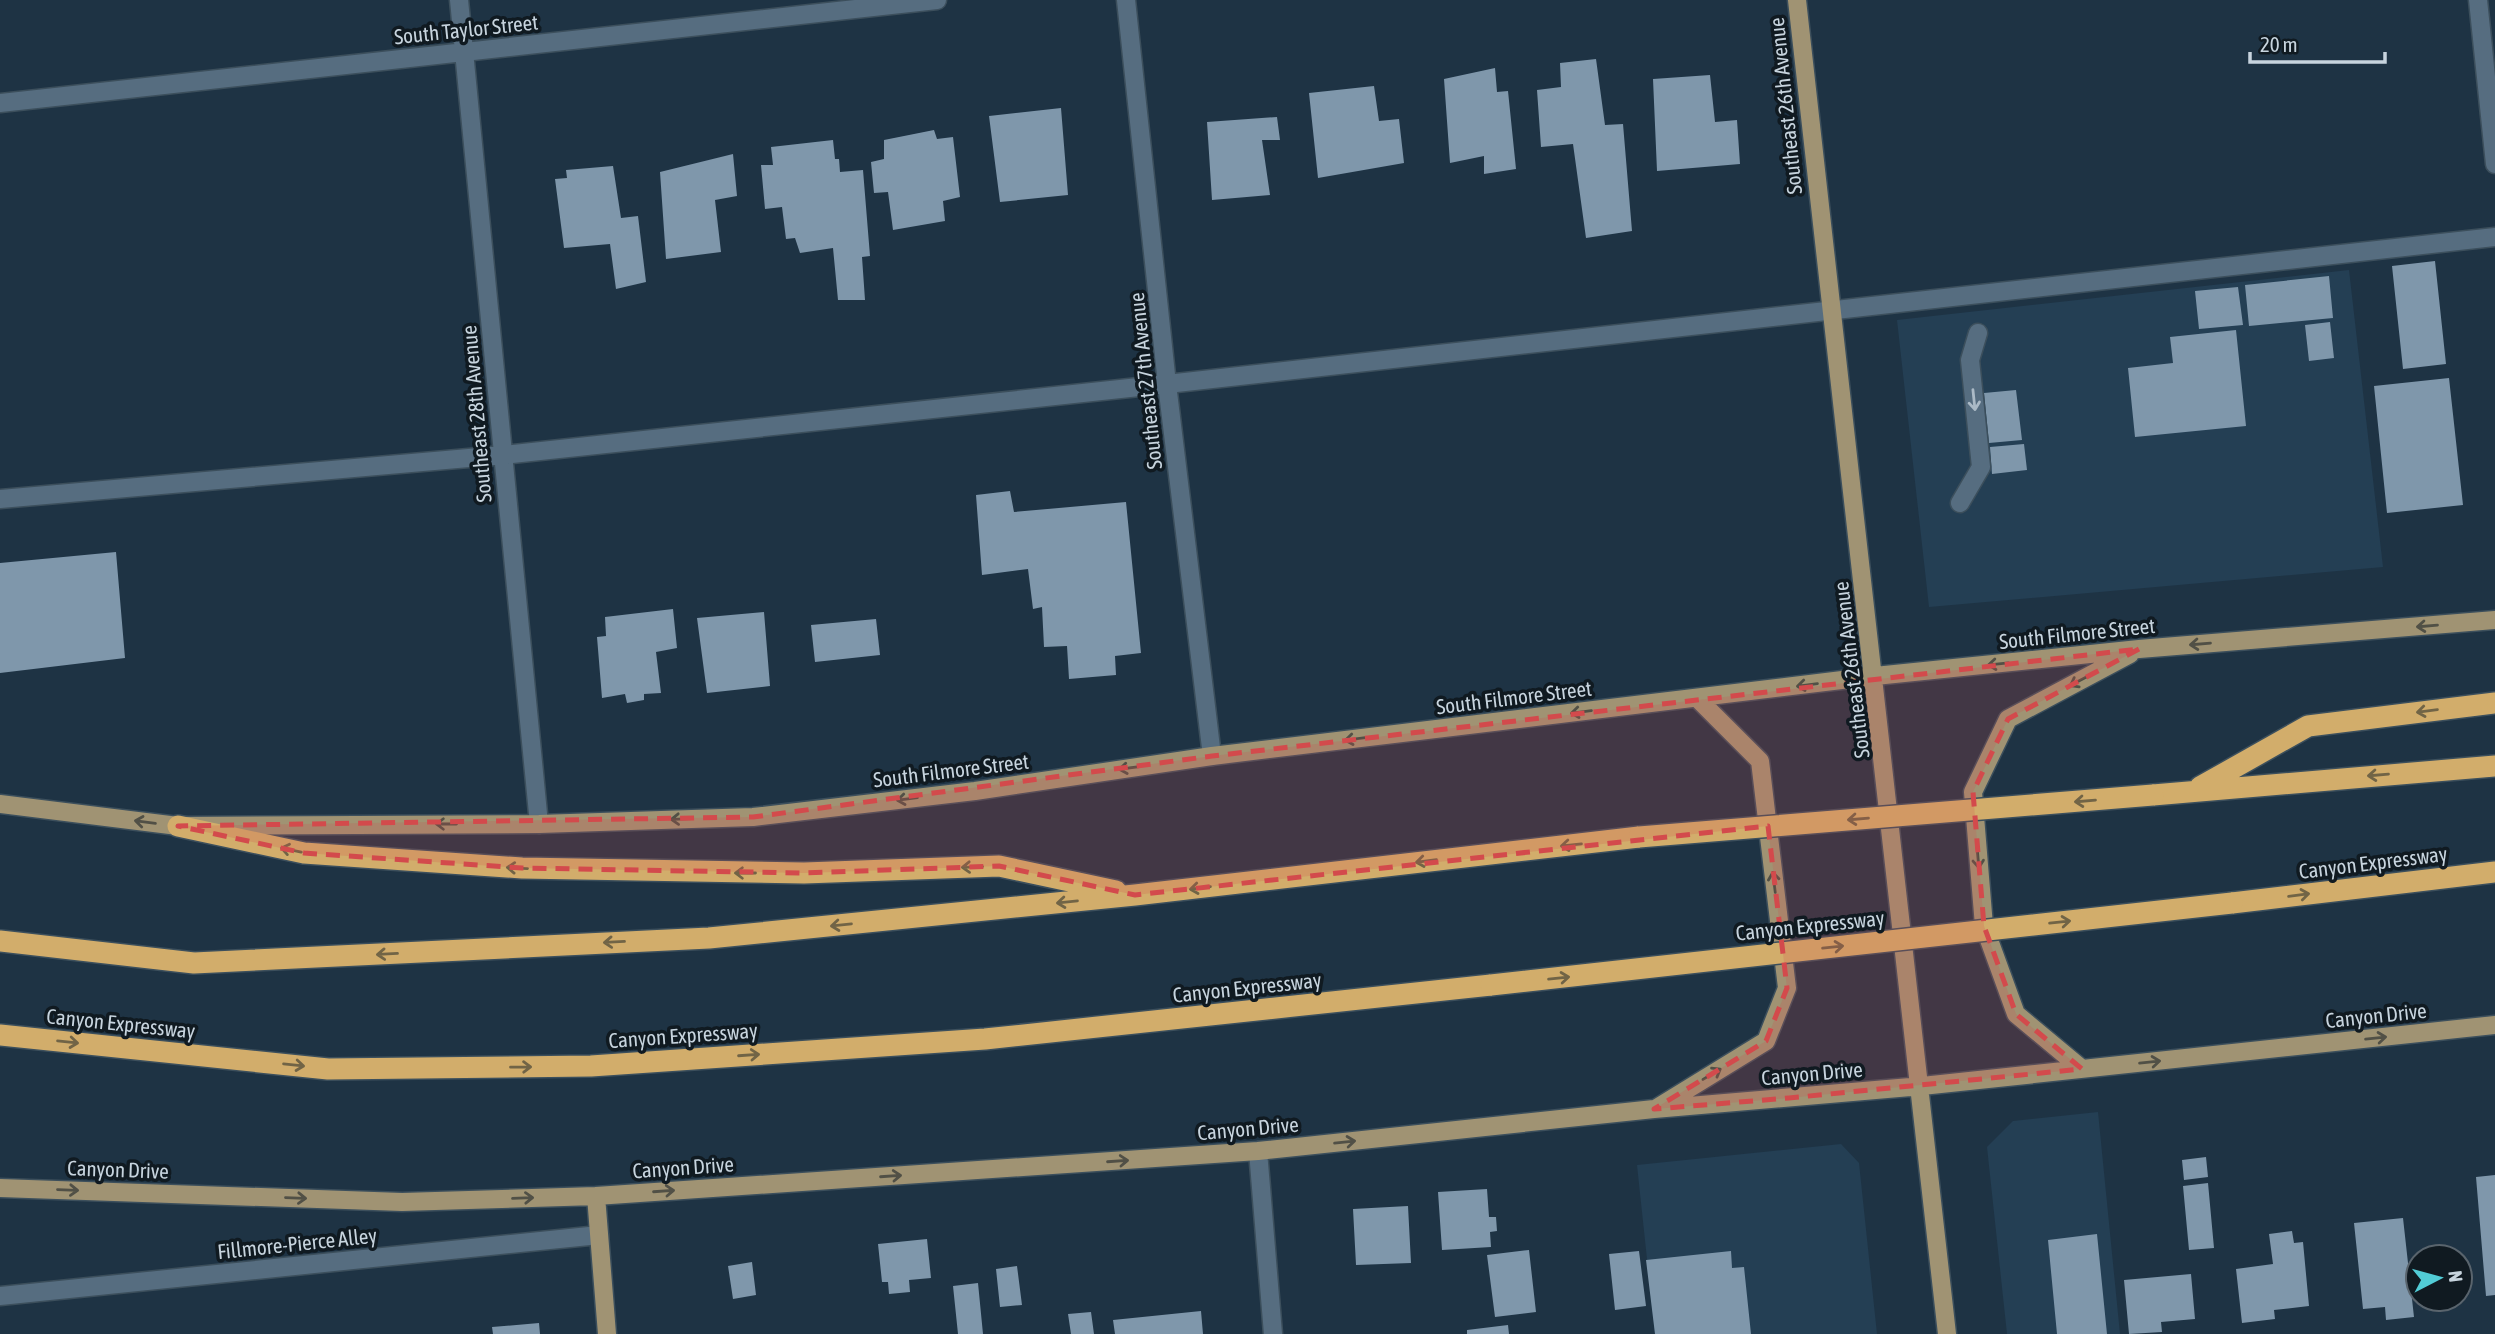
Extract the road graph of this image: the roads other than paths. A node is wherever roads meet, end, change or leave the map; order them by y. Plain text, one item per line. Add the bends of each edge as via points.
1 (458, 0) edge
2 (937, 0) edge
3 (1126, 0) edge
4 (1797, 0) edge
5 (2478, 0) edge
6 (464, 51) junction
7 (0, 103) edge
8 (2495, 164) edge
9 (2495, 237) edge
10 (1830, 312) junction
11 (1978, 333) dead end
12 (1167, 384) junction
13 (503, 455) junction
14 (0, 499) edge
15 (1960, 503) dead end
16 (2495, 620) edge
17 (2139, 649) junction
18 (1874, 677) junction
19 (1696, 698) junction
20 (2495, 703) edge
21 (1212, 756) junction
22 (2495, 766) edge
23 (2196, 790) junction
24 (0, 804) edge
25 (539, 824) junction
26 (178, 826) junction
27 (2495, 872) edge
28 (1135, 895) junction
29 (0, 941) edge
30 (2495, 1025) edge
31 (0, 1035) edge
32 (2082, 1069) junction
33 (1922, 1086) junction
34 (1654, 1110) junction
35 (1258, 1151) junction
36 (0, 1188) edge
37 (596, 1196) junction
38 (598, 1235) junction
39 (0, 1296) edge
40 (607, 1334) edge
41 (1273, 1334) edge
42 (1947, 1334) edge

1 - 6 street, Southeast 28th Avenue
2 - 6 street, South Taylor Street
3 - 12 street, Southeast 27th Avenue
4 - 10 main road, Southeast 26th Avenue
5 - 8 street
6 - 7 street, South Taylor Street
6 - 13 street, Southeast 28th Avenue
9 - 10 street
10 - 12 street
10 - 18 main road, Southeast 26th Avenue
11 -> 15 street via 1970,360 1981,467
12 - 13 street
12 - 21 street, Southeast 27th Avenue
13 - 14 street
13 - 25 street, Southeast 28th Avenue
16 -> 17 main road, South Filmore Street
17 -> 18 main road, South Filmore Street
17 -> 32 main road via 2008,719 1973,792 1984,926 2016,1014
18 -> 19 main road, South Filmore Street
18 - 33 main road, Southeast 26th Avenue
19 -> 21 main road, South Filmore Street
34 -> 19 main road via 1766,1041 1787,988 1760,761
20 -> 23 highway via 2308,726
21 -> 25 main road, South Filmore Street via 753,817
22 -> 23 highway
23 -> 28 highway, bridge via 1639,837
26 -> 24 main road
25 -> 26 main road
28 -> 26 highway via 999,866 804,873 522,868 304,853
31 -> 27 highway, Canyon Expressway, bridge via 328,1069 591,1066 985,1039
28 -> 29 highway via 709,938 194,963
32 -> 30 main road, Canyon Drive
32 - 33 main road, Canyon Drive
33 - 34 main road, Canyon Drive
33 - 42 main road, Southeast 26th Avenue
35 -> 34 main road, Canyon Drive
37 -> 35 main road, Canyon Drive
35 - 41 street
36 -> 37 main road, Canyon Drive via 402,1202
37 - 38 main road
38 - 39 street, Fillmore-Pierce Alley
38 - 40 main road

